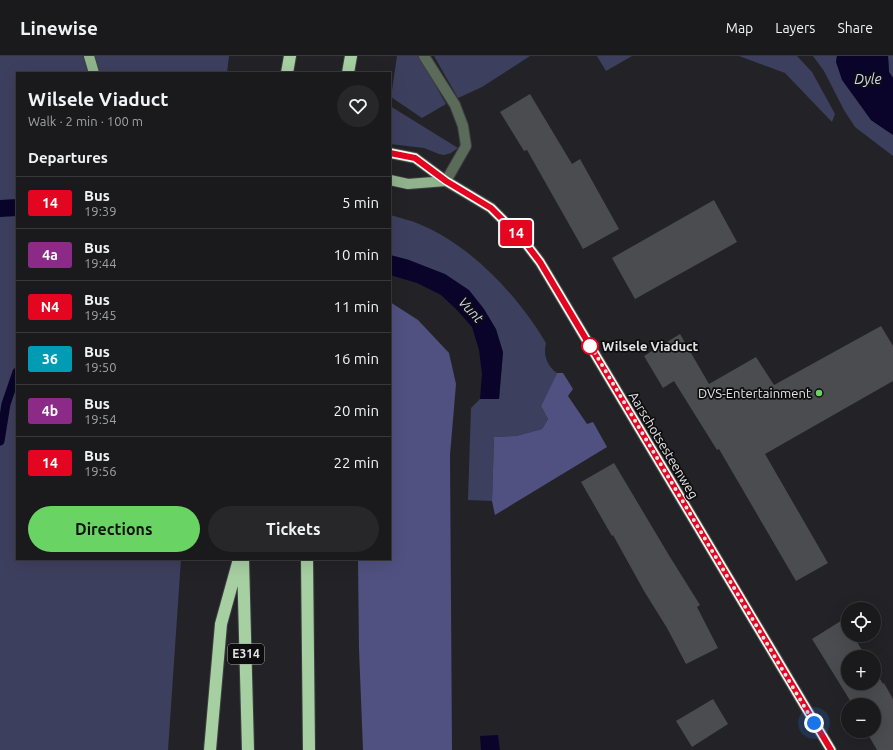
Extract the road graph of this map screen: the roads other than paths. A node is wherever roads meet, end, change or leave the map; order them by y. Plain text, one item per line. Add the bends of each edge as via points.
1 (89, 56) edge
2 (290, 56) edge
3 (351, 56) edge
4 (424, 56) edge
5 (94, 72) edge
6 (287, 72) edge
7 (348, 72) edge
8 (391, 153) edge
9 (391, 180) edge
10 (446, 181) junction
11 (239, 560) edge
12 (243, 560) edge
13 (307, 560) edge
14 (210, 750) edge
15 (248, 750) edge
16 (309, 750) edge
17 (831, 750) edge

1 - 5 main road
2 - 6 highway
3 - 7 highway
4 - 10 lane via 455,105 463,126 466,146
8 - 10 main road, Aarschotsesteenweg via 415,158
9 - 10 main road via 408,184
10 - 17 main road, Aarschotsesteenweg via 491,208 524,241 540,262
11 - 14 highway via 221,624
12 - 15 highway, E314
13 - 16 highway

